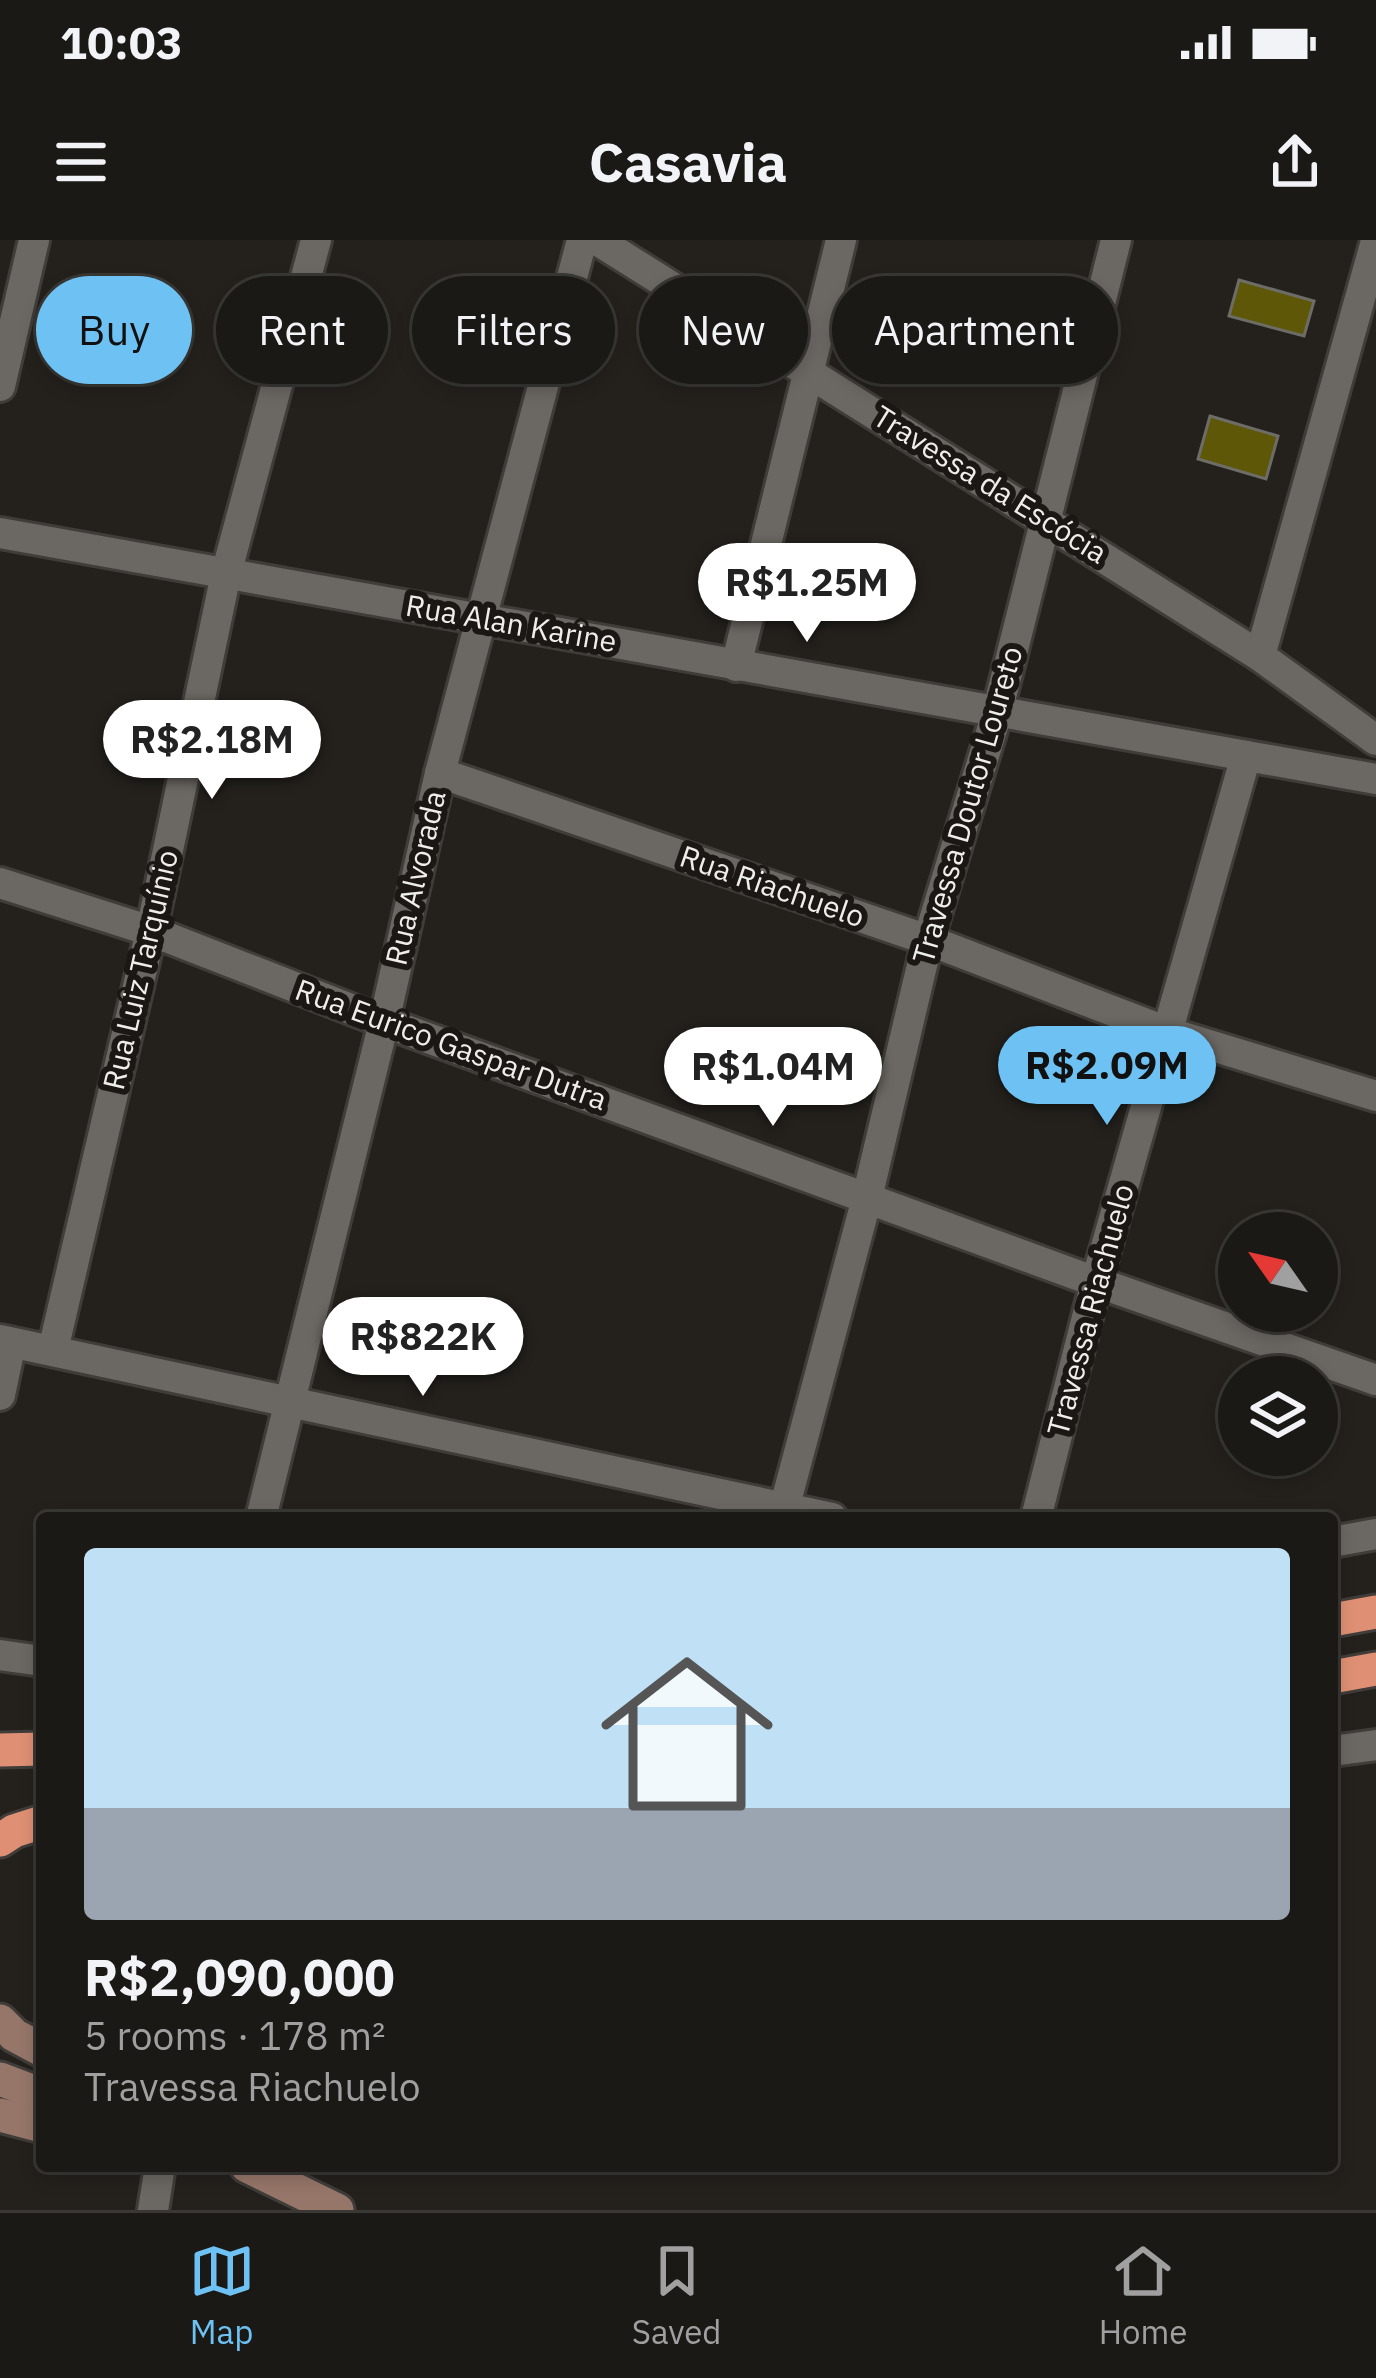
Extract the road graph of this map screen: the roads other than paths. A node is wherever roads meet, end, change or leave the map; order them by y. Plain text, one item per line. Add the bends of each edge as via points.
1 (34, 240) edge
2 (316, 240) edge
3 (582, 240) edge
4 (598, 240) edge
5 (841, 240) edge
6 (1116, 240) edge
7 (1376, 241) edge
8 (810, 370) junction
9 (0, 386) edge
10 (1044, 519) junction
11 (0, 533) edge
12 (226, 574) junction
13 (480, 618) junction
14 (1261, 656) junction
15 (736, 666) junction
16 (997, 713) junction
17 (1376, 740) edge
18 (1246, 756) junction
19 (440, 773) junction
20 (1376, 779) edge
21 (0, 883) edge
22 (151, 931) junction
23 (928, 940) junction
24 (384, 1022) junction
25 (1170, 1033) junction
26 (1376, 1096) edge
27 (867, 1198) junction
28 (1096, 1282) junction
29 (6, 1341) edge
30 (53, 1350) junction
31 (1376, 1379) edge
32 (0, 1395) edge
33 (287, 1404) junction
34 (784, 1509) junction
35 (262, 1512) edge
36 (800, 1512) edge
37 (1038, 1512) edge
38 (1376, 1534) edge
39 (1338, 1541) edge
40 (1376, 1612) edge
41 (1338, 1619) edge
42 (0, 1654) edge
43 (36, 1660) edge
44 (1376, 1670) edge
45 (1338, 1676) edge
46 (1376, 1745) edge
47 (36, 1749) edge
48 (0, 1750) edge
49 (1338, 1750) edge
50 (36, 1824) edge
51 (0, 1840) edge
52 (0, 2021) edge
53 (36, 2047) edge
54 (0, 2079) edge
55 (36, 2093) edge
56 (0, 2115) edge
57 (36, 2124) edge
58 (159, 2172) edge
59 (251, 2172) edge
60 (153, 2210) edge
61 (337, 2210) edge

1 - 9 street
2 - 12 street, Rua Luiz Tarquínio
3 - 13 street, Rua Alvorada
4 - 8 street, Travessa da Escócia
5 - 8 street
6 - 10 street, Travessa Doutor Loureto
7 - 14 street
8 - 10 street, Travessa da Escócia
8 - 15 street
10 - 14 street, Travessa da Escócia
10 - 16 street, Travessa Doutor Loureto
11 - 12 street, Rua Alan Karine
12 - 13 street, Rua Alan Karine
12 - 22 street, Rua Luiz Tarquínio
13 - 15 street, Rua Alan Karine
13 - 19 street, Rua Alvorada
14 - 17 street, Travessa da Escócia
15 - 16 street, Rua Alan Karine
16 - 18 street, Rua Alan Karine
16 - 23 street, Travessa Doutor Loureto
18 - 20 street, Rua Alan Karine
18 - 25 street, Travessa Riachuelo
19 - 23 street, Rua Riachuelo
19 - 24 street, Rua Alvorada
21 - 22 street, Rua Eurico Gaspar Dutra
22 - 24 street, Rua Eurico Gaspar Dutra
22 - 30 street, Rua Luiz Tarquínio
23 - 25 street, Rua Riachuelo
23 - 27 street, Travessa Doutor Loureto
24 - 27 street, Rua Eurico Gaspar Dutra
24 - 33 street, Rua Alvorada
25 - 26 street, Rua Riachuelo
25 - 28 street, Travessa Riachuelo
27 - 28 street, Rua Eurico Gaspar Dutra
27 - 34 street, Travessa Doutor Loureto
28 - 31 street, Rua Eurico Gaspar Dutra
28 - 37 street, Travessa Riachuelo
29 - 30 street
29 - 32 street
30 - 33 street
33 - 34 street
33 - 35 street, Rua Alvorada
34 - 36 street
38 - 39 street
40 - 41 highway
42 - 43 street
44 - 45 highway
46 - 49 street
47 - 48 highway
50 - 51 highway
52 - 53 main road
54 - 55 main road
56 - 57 main road
58 - 60 street
59 - 61 main road

